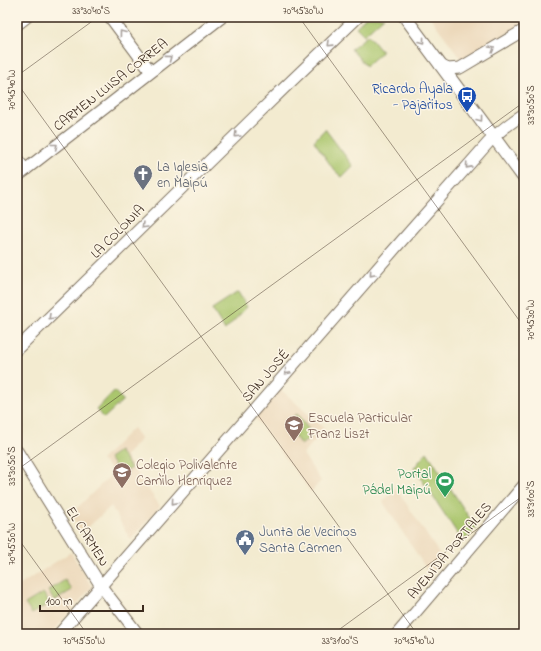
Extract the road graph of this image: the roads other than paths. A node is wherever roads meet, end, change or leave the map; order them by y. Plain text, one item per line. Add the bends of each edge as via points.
1 (26, 17) edge
2 (110, 17) edge
3 (222, 17) edge
4 (358, 17) edge
5 (405, 17) edge
6 (17, 24) edge
7 (524, 30) edge
8 (440, 65) junction
9 (151, 72) junction
10 (524, 114) edge
11 (494, 137) junction
12 (17, 160) edge
13 (21, 173) edge
14 (524, 178) edge
15 (17, 349) edge
16 (17, 451) edge
17 (524, 486) edge
18 (101, 586) junction
19 (59, 634) edge
20 (138, 634) edge
21 (397, 634) edge

1 - 6 main road
9 -> 2 street
9 -> 3 street, CARMEN LUISA CORREA
4 -> 15 street, LA COLONIA
5 -> 8 main road
8 -> 7 street via 448,69 460,68
8 -> 11 main road
13 -> 9 street, CARMEN LUISA CORREA
10 - 11 street, SAN JOSÉ
11 - 14 main road
11 -> 18 street, SAN JOSÉ
12 - 13 main road
16 - 18 street, EL CARMEN
17 - 21 street, AVENIDA PORTALES
18 - 19 street, SAN JOSÉ
18 - 20 street, EL CARMEN

